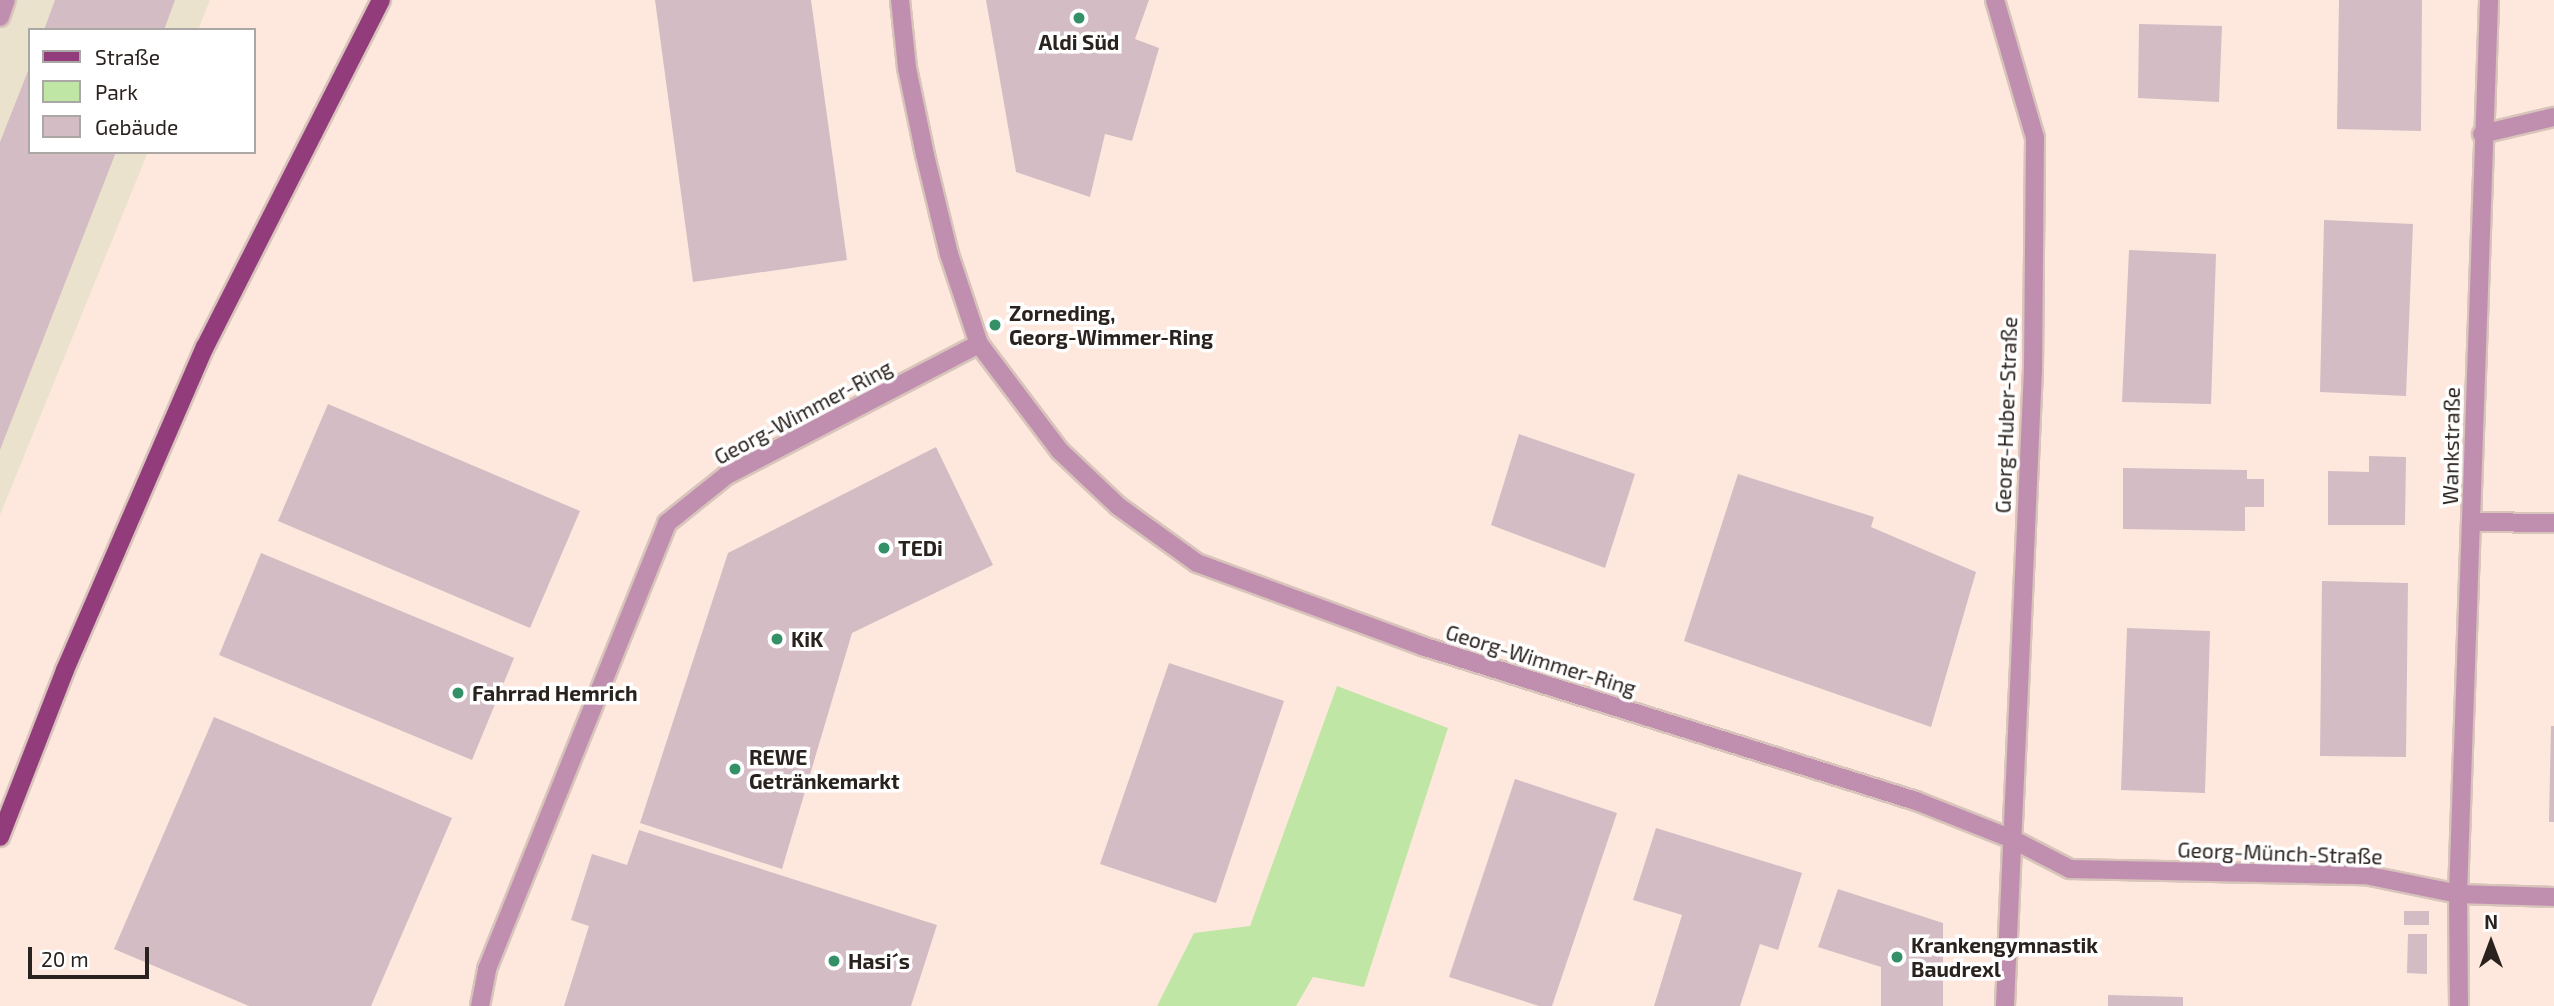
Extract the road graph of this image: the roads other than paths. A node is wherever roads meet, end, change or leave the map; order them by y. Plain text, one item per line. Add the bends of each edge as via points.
1 (6, 0) edge
2 (382, 0) edge
3 (900, 0) edge
4 (1994, 0) edge
5 (2489, 0) edge
6 (0, 17) edge
7 (2554, 117) edge
8 (2482, 134) junction
9 (979, 344) junction
10 (2472, 522) junction
11 (2554, 523) edge
12 (0, 837) edge
13 (2010, 838) junction
14 (2458, 894) junction
15 (2554, 897) edge
16 (480, 1006) edge
17 (2005, 1006) edge
18 (2459, 1006) edge

1 - 6 street
2 - 12 main road via 205,347 65,670
3 - 9 street, Georg-Wimmer-Ring via 907,68 925,155 949,254
4 - 13 street, Georg-Huber-Straße via 2035,138 2033,369
5 - 8 street, Wankstraße
7 - 8 street
8 - 10 street, Wankstraße
9 - 13 street, Georg-Wimmer-Ring via 1060,451 1118,506 1197,563 1422,646 1916,801
9 - 16 street, Georg-Wimmer-Ring via 727,475 667,523 487,969
10 - 11 street
10 - 14 street, Wankstraße
13 - 14 street, Georg-Münch-Straße via 2070,869 2376,876
13 - 17 street
14 - 15 street, Georg-Münch-Straße
14 - 18 street, Wankstraße

